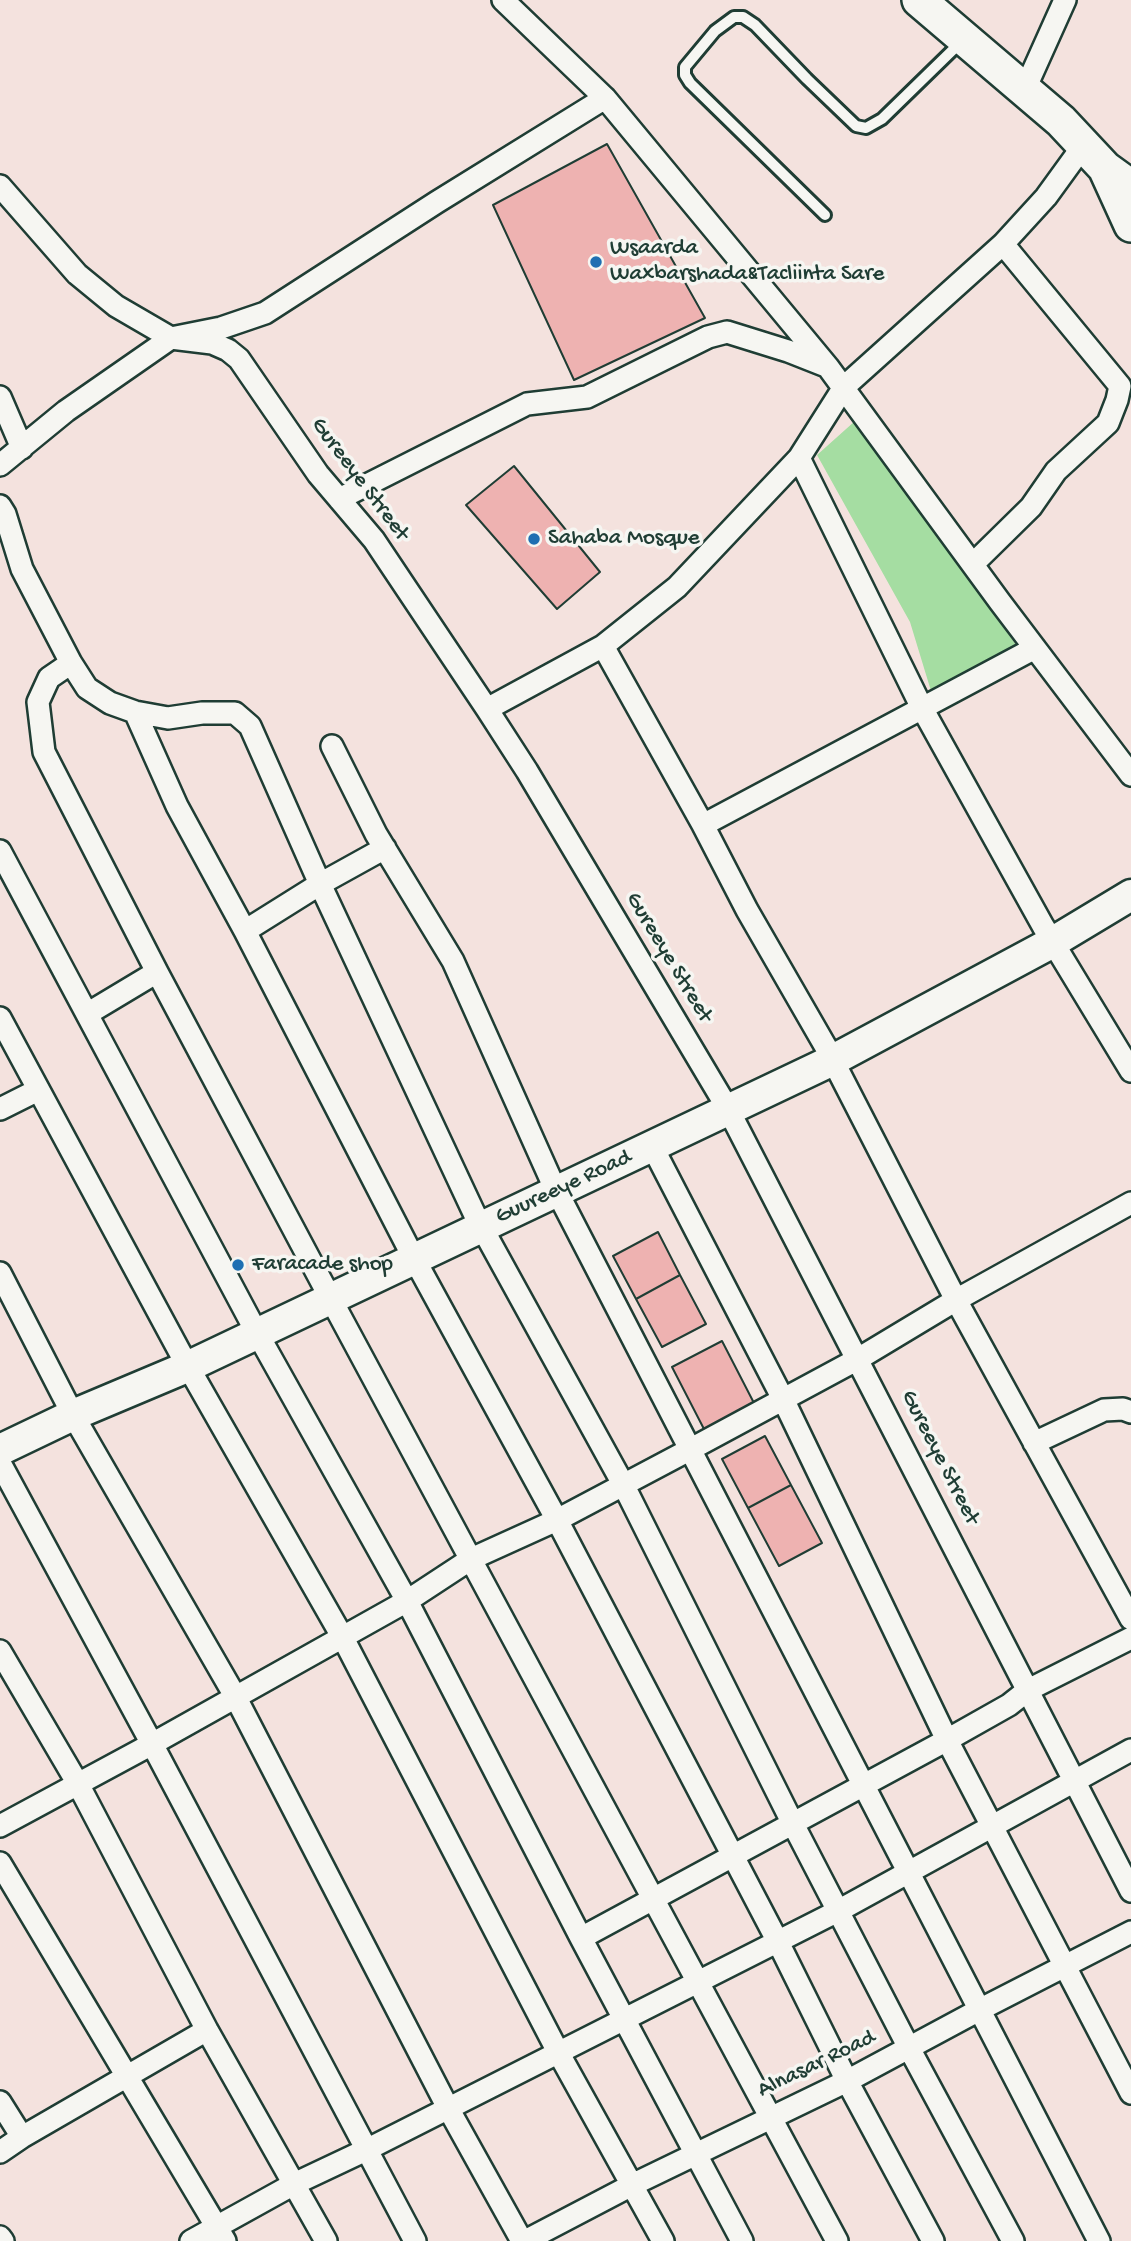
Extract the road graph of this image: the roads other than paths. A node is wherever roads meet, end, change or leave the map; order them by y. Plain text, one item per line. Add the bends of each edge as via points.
1 (503, 0) edge
2 (919, 0) edge
3 (1065, 0) edge
4 (965, 38) junction
5 (1025, 89) junction
6 (605, 98) junction
7 (1106, 167) edge
8 (0, 186) edge
9 (825, 215) dead end
10 (1131, 225) edge
11 (1003, 244) junction
12 (171, 338) junction
13 (828, 367) junction
14 (1125, 381) edge
15 (844, 387) junction
16 (0, 397) edge
17 (22, 448) junction
18 (799, 458) junction
19 (0, 466) edge
20 (339, 499) junction
21 (0, 506) edge
22 (973, 564) junction
23 (603, 646) junction
24 (1035, 648) junction
25 (71, 663) junction
26 (922, 708) junction
27 (487, 709) junction
28 (135, 712) junction
29 (332, 746) dead end
30 (1131, 775) edge
31 (703, 825) junction
32 (385, 848) junction
33 (0, 851) edge
34 (320, 884) junction
35 (1126, 901) edge
36 (245, 932) junction
37 (1053, 942) junction
38 (157, 972) junction
39 (87, 1014) junction
40 (0, 1018) edge
41 (832, 1060) junction
42 (1131, 1071) edge
43 (38, 1090) junction
44 (0, 1109) edge
45 (728, 1109) junction
46 (652, 1146) junction
47 (556, 1191) junction
48 (1131, 1203) edge
49 (481, 1227) junction
50 (414, 1259) junction
51 (0, 1273) edge
52 (331, 1298) junction
53 (956, 1300) junction
54 (258, 1333) junction
55 (858, 1359) junction
56 (187, 1367) junction
57 (783, 1399) junction
58 (1131, 1412) edge
59 (73, 1415) junction
60 (1034, 1443) junction
61 (691, 1449) junction
62 (0, 1450) edge
63 (0, 1463) edge
64 (623, 1484) junction
65 (557, 1520) junction
66 (471, 1559) junction
67 (407, 1601) junction
68 (1131, 1619) edge
69 (343, 1638) junction
70 (1131, 1638) edge
71 (0, 1651) edge
72 (1028, 1690) junction
73 (235, 1696) junction
74 (947, 1740) junction
75 (152, 1744) junction
76 (1131, 1750) edge
77 (1075, 1781) junction
78 (78, 1784) junction
79 (865, 1785) junction
80 (793, 1824) junction
81 (0, 1826) edge
82 (992, 1826) junction
83 (733, 1857) junction
84 (0, 1863) edge
85 (910, 1872) junction
86 (1131, 1891) edge
87 (654, 1899) junction
88 (838, 1911) junction
89 (1131, 1932) edge
90 (580, 1938) junction
91 (778, 1942) junction
92 (1066, 1967) junction
93 (698, 1982) junction
94 (981, 2009) junction
95 (623, 2019) junction
96 (207, 2029) junction
97 (909, 2048) junction
98 (558, 2052) junction
99 (126, 2078) junction
100 (847, 2081) junction
101 (1131, 2093) edge
102 (0, 2102) edge
103 (448, 2108) junction
104 (771, 2116) junction
105 (22, 2137) junction
106 (366, 2150) junction
107 (0, 2152) edge
108 (695, 2154) junction
109 (294, 2184) junction
110 (632, 2185) junction
111 (221, 2234) edge
112 (0, 2237) edge
113 (3, 2241) edge
114 (191, 2241) edge
115 (326, 2241) edge
116 (415, 2241) edge
117 (523, 2241) edge
118 (663, 2241) edge
119 (743, 2241) edge
120 (837, 2241) edge
121 (933, 2241) edge
122 (1013, 2241) edge
123 (1100, 2241) edge

1 - 6 street
2 - 4 main road
3 - 5 street
4 - 5 main road
4 - 9 lane via 882,119 866,128 856,126 743,17 734,17 715,31 685,66 690,83
5 - 7 main road
6 - 12 street via 265,313
6 - 13 street
7 - 10 main road
7 - 11 street via 1046,197
8 - 12 street, Gureeye Street via 77,274 116,306
11 - 14 street
11 - 15 street
12 - 17 street via 66,411
12 - 20 street, Gureeye Street via 212,343 239,359
13 - 15 street
13 - 20 street via 727,332 708,337 587,397 527,404
14 - 22 street via 1108,423 1056,471 1031,507
15 - 18 street
15 - 22 street
16 - 17 street
17 - 19 street
18 - 23 street via 677,587
18 - 26 street
20 - 27 street, Gureeye Street via 374,540
21 - 25 street via 22,569
22 - 24 street
23 - 27 street
23 - 31 street
24 - 26 street
24 - 30 street
25 - 28 street via 87,688
25 - 38 street via 49,678 38,702 44,752
26 - 31 street
26 - 37 street
27 - 45 street, Gureeye Street
28 - 34 street via 169,718 235,713 250,726
28 - 36 street via 177,806
29 - 32 street
31 - 41 street
32 - 34 street
32 - 47 street via 453,961
33 - 39 street
34 - 36 street
34 - 49 street
35 - 37 street, Guureeye Road
36 - 50 street
37 - 41 street, Guureeye Road
37 - 42 street
38 - 39 street
38 - 52 street
39 - 54 street
40 - 43 street
41 - 45 street, Guureeye Road
41 - 53 street
43 - 44 street
43 - 56 street
45 - 46 street, Guureeye Road
45 - 55 street, Gureeye Street
46 - 47 street, Guureeye Road
46 - 57 street
47 - 49 street, Guureeye Road
47 - 61 street
48 - 53 street
49 - 50 street, Guureeye Road
49 - 64 street
50 - 52 street, Guureeye Road
50 - 65 street
51 - 59 street
52 - 54 street, Guureeye Road
52 - 66 street
53 - 55 street
53 - 60 street
54 - 56 street, Guureeye Road
54 - 67 street
55 - 57 street
55 - 72 street, Gureeye Street
56 - 59 street, Guureeye Road
56 - 69 street
57 - 61 street
57 - 74 street
58 - 60 street via 1104,1410
59 - 62 street, Guureeye Road
59 - 73 street
60 - 68 street
61 - 64 street
61 - 79 street
63 - 75 street
64 - 65 street
64 - 80 street
65 - 66 street
65 - 83 street
66 - 67 street
66 - 87 street
67 - 69 street
67 - 90 street
69 - 73 street
69 - 98 street
70 - 72 street
71 - 78 street
72 - 74 street
72 - 77 street, Gureeye Street
73 - 75 street
73 - 103 street
74 - 79 street
74 - 82 street
75 - 78 street
75 - 106 street
76 - 77 street
77 - 82 street
77 - 86 street, Gureeye Street
78 - 81 street
78 - 96 street
79 - 80 street
79 - 85 street
80 - 83 street
80 - 88 street
82 - 85 street
82 - 92 street
83 - 87 street
83 - 91 street
84 - 99 street
85 - 88 street
85 - 94 street
87 - 90 street
87 - 93 street
88 - 91 street
88 - 97 street
89 - 92 street, Alnasar Road
90 - 95 street
91 - 93 street
91 - 100 street
92 - 94 street, Alnasar Road
92 - 101 street
93 - 95 street
93 - 104 street
94 - 97 street, Alnasar Road
94 - 123 street
95 - 98 street
95 - 108 street
96 - 99 street
96 - 109 street
97 - 100 street, Alnasar Road
97 - 122 street
98 - 103 street
98 - 110 street
99 - 105 street
99 - 111 street
100 - 104 street, Alnasar Road
100 - 121 street
102 - 105 street
103 - 106 street
103 - 117 street
104 - 108 street, Alnasar Road
104 - 120 street
105 - 107 street
106 - 109 street
106 - 116 street
108 - 110 street, Alnasar Road
108 - 119 street
109 - 111 street
109 - 115 street
110 - 117 street, Alnasar Road
110 - 118 street
111 - 114 street
112 - 113 street

